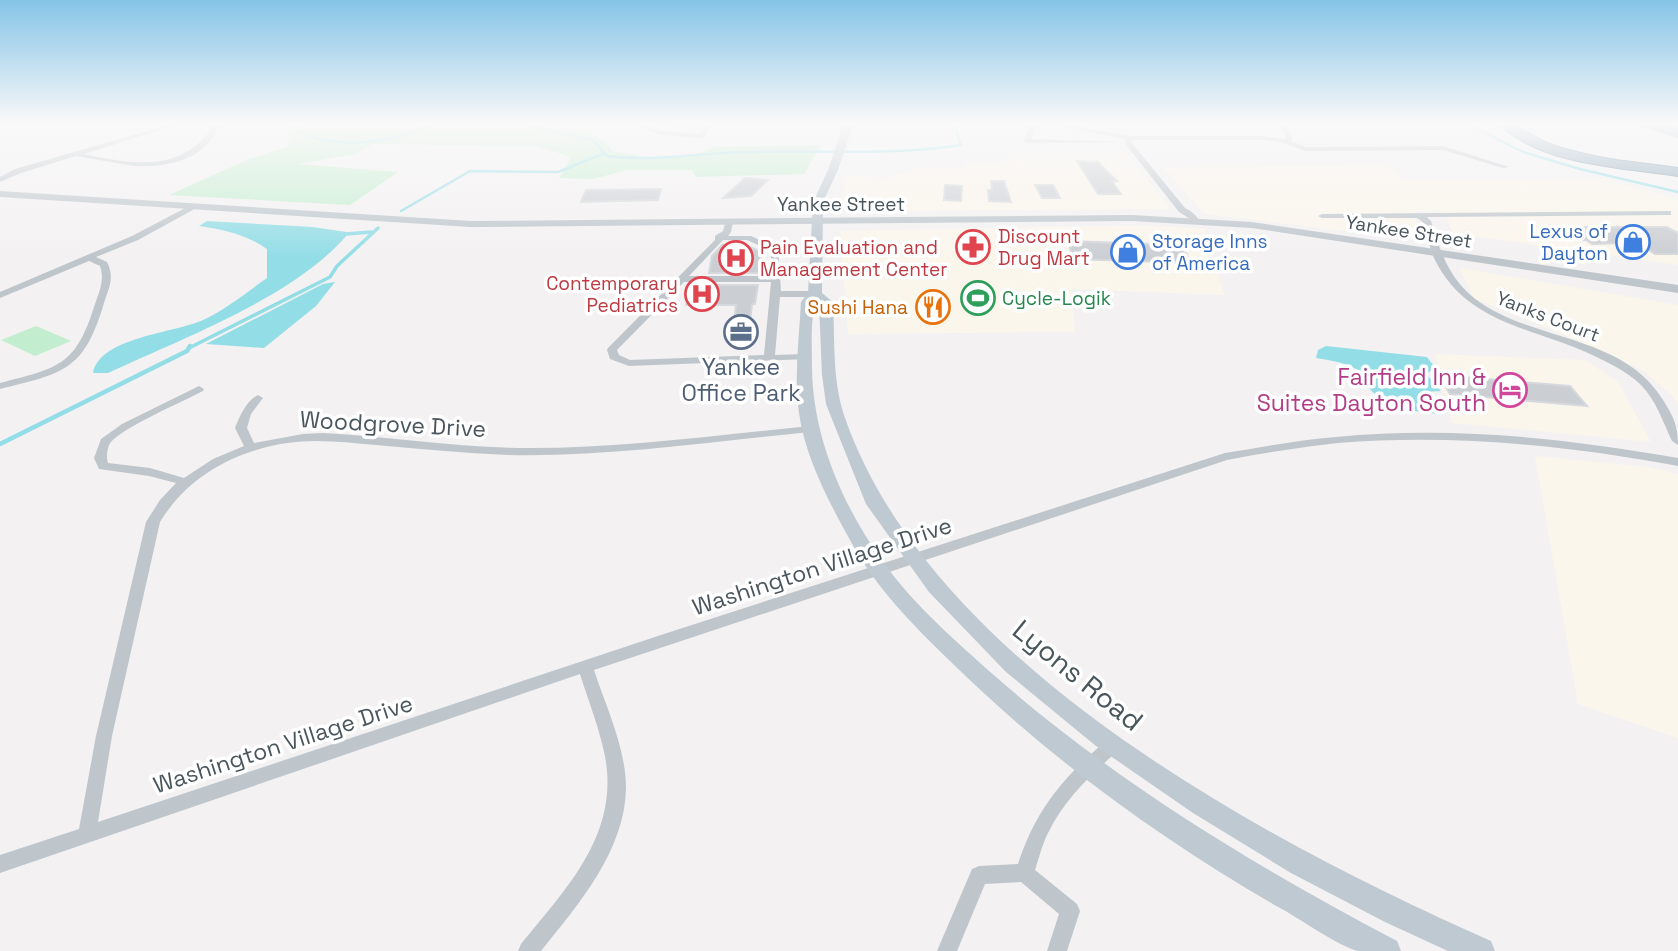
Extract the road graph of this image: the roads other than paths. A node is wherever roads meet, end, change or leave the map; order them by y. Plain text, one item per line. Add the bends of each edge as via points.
1 (29, 169) edge
2 (30, 169) edge
3 (833, 169) edge
4 (1153, 169) edge
5 (0, 180) edge
6 (0, 185) edge
7 (0, 194) edge
8 (196, 206) junction
9 (1668, 213) dead end
10 (1418, 215) junction
11 (1192, 216) junction
12 (1322, 216) dead end
13 (816, 221) junction
14 (729, 222) junction
15 (718, 238) junction
16 (1436, 253) junction
17 (90, 258) junction
18 (79, 263) junction
19 (106, 267) junction
20 (681, 279) junction
21 (776, 279) junction
22 (1678, 289) edge
23 (776, 294) junction
24 (815, 294) junction
25 (0, 295) edge
26 (805, 357) junction
27 (769, 359) junction
28 (0, 386) edge
29 (199, 388) dead end
30 (258, 398) dead end
31 (810, 429) junction
32 (1678, 441) edge
33 (251, 448) junction
34 (1678, 462) edge
35 (185, 482) junction
36 (914, 559) junction
37 (878, 570) junction
38 (585, 667) junction
39 (1114, 744) junction
40 (1087, 768) junction
41 (87, 834) junction
42 (0, 864) edge
43 (1024, 873) junction
44 (528, 951) edge
45 (947, 951) edge
46 (1057, 951) edge
47 (1387, 951) edge
48 (1481, 951) edge

1 - 5 street
2 - 6 street
3 - 13 main road, Lyons Road via 818,202
4 - 11 street via 1182,210
7 - 8 street, Yankee Street
8 - 14 street, Yankee Street via 471,224
8 - 17 street
9 - 10 street
10 - 12 street
10 - 16 street, Yanks Court via 1427,221
11 - 13 street, Yankee Street
11 - 16 street, Yankee Street
13 - 14 street, Yankee Street
13 - 24 main road, Lyons Road
14 - 15 street via 727,232
15 - 20 street
15 - 21 street via 748,238 775,250
16 - 22 street, Yankee Street
16 - 32 street, Yanks Court via 1450,282 1467,300 1507,320 1580,345 1646,383
17 - 18 street
17 - 19 street
18 - 19 street
18 - 25 street
19 - 28 street via 108,276 81,350 47,372
20 - 21 street
20 - 27 street via 612,350 614,358 629,363
21 - 23 street
23 - 24 street
23 - 27 street
24 - 26 main road, Lyons Road via 808,302
24 - 36 main road, Lyons Road via 825,302 836,417 878,513
26 - 27 street
26 - 31 main road, Lyons Road
29 - 35 street via 126,426 106,441 100,458 103,466
30 - 33 street via 241,428
31 - 33 street, Woodgrove Drive via 551,451 477,450 315,436
31 - 37 main road, Lyons Road via 847,518
33 - 35 street, Woodgrove Drive
34 - 36 street, Washington Village Drive via 1558,445 1463,438 1293,444 1193,466
35 - 41 street, Woodgrove Drive via 160,507 153,522 101,749
36 - 37 street, Washington Village Drive
36 - 39 main road, Lyons Road via 929,580 1034,682
37 - 38 street, Washington Village Drive
37 - 40 main road, Lyons Road via 926,625 995,691
38 - 41 street, Washington Village Drive
38 - 44 street via 614,761 615,804 604,841 587,873
39 - 40 street
39 - 48 main road, Lyons Road via 1184,795 1341,887
40 - 43 street via 1039,832
40 - 47 main road, Lyons Road via 1178,832 1294,903
41 - 42 street, Washington Village Drive
43 - 45 street via 979,875
43 - 46 street via 1070,911

